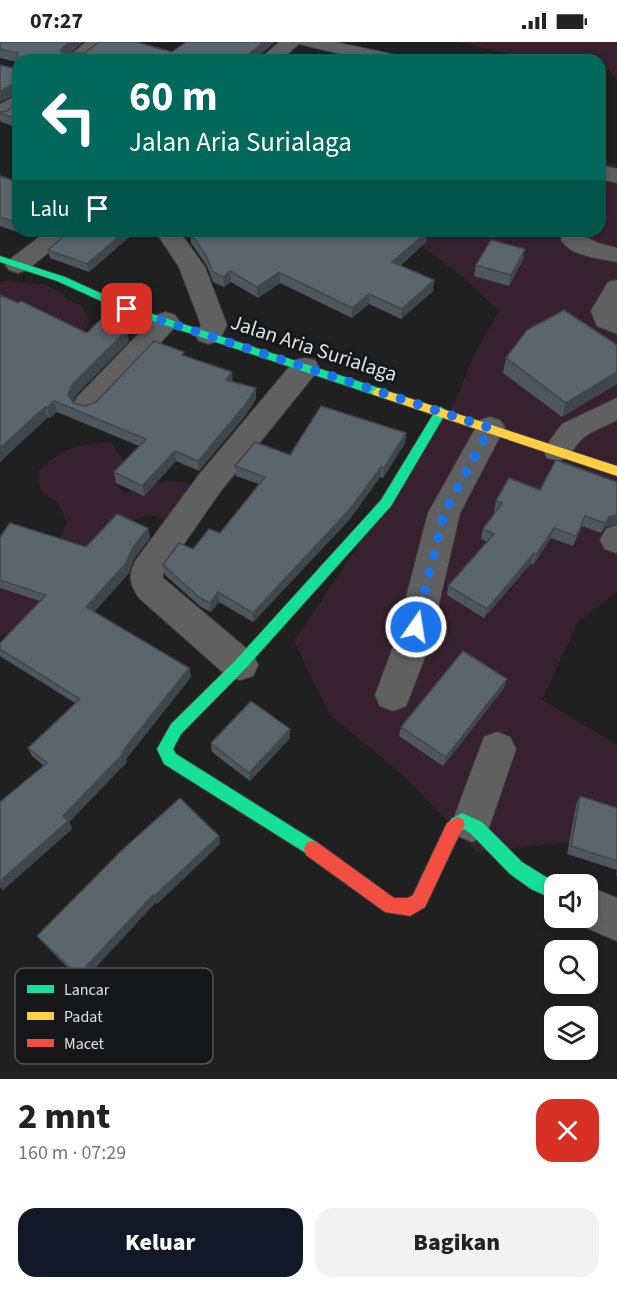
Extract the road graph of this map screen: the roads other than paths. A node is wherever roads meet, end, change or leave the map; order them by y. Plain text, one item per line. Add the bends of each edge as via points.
1 (99, 42) edge
2 (291, 42) edge
3 (308, 42) edge
4 (82, 54) edge
5 (276, 54) edge
6 (365, 54) edge
7 (52, 237) edge
8 (171, 237) edge
9 (573, 237) edge
10 (617, 255) edge
11 (6, 263) edge
12 (617, 288) edge
13 (166, 321) junction
14 (617, 325) edge
15 (209, 335) junction
16 (305, 367) junction
17 (87, 405) edge
18 (617, 408) edge
19 (441, 411) junction
20 (490, 428) junction
21 (558, 450) junction
22 (617, 471) edge
23 (240, 664) junction
24 (393, 695) dead end
25 (497, 749) dead end
26 (472, 824) junction
27 (544, 887) edge
28 (598, 911) edge
29 (617, 920) edge

1 - 4 street
2 - 5 street
3 - 6 street
7 - 11 street
8 - 15 street via 195,277 214,325
9 - 10 street via 590,249
11 - 13 street, Jalan Aria Surialaga via 62,279 127,309
12 - 14 street via 604,311 606,320
13 - 15 street, Jalan Aria Surialaga
13 - 17 street
15 - 16 street, Jalan Aria Surialaga
16 - 19 street, Jalan Aria Surialaga
16 - 23 street via 209,484 146,576 151,588
18 - 21 street via 572,430
19 - 20 street, Jalan Aria Surialaga
19 - 23 street via 386,503
20 - 21 street, Jalan Aria Surialaga
20 - 24 street via 444,513 411,647
21 - 22 street, Jalan Aria Surialaga
23 - 26 street via 168,740 165,749 170,759 280,827 391,906 414,906 423,895 453,829 462,821
25 - 26 street
26 - 27 street via 517,871
28 - 29 street

